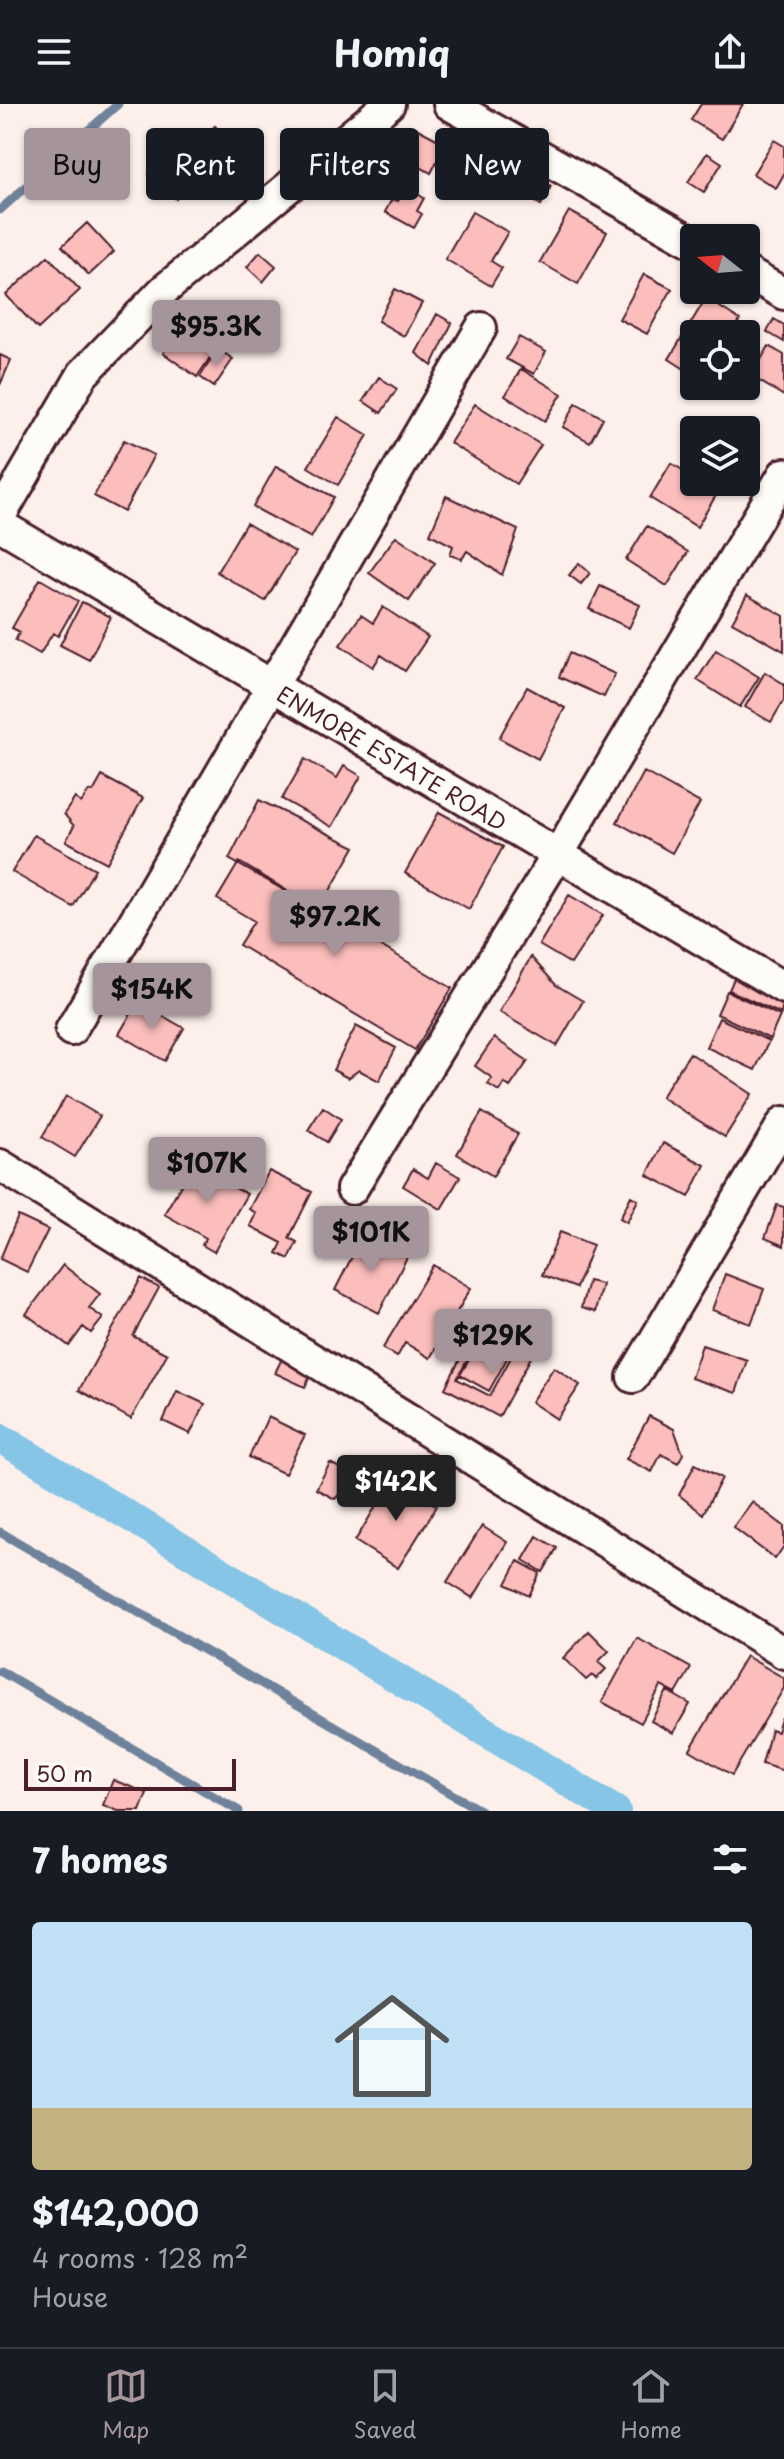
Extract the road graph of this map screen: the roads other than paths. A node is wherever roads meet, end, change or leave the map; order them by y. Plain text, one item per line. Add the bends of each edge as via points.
1 (389, 104) edge
2 (449, 104) edge
3 (680, 235) edge
4 (760, 280) edge
5 (784, 294) edge
6 (481, 328) dead end
7 (784, 474) edge
8 (0, 516) edge
9 (0, 525) edge
10 (272, 686) junction
11 (557, 856) junction
12 (784, 988) edge
13 (71, 1030) dead end
14 (784, 1122) edge
15 (0, 1165) edge
16 (352, 1189) dead end
17 (633, 1377) dead end
18 (784, 1653) edge

1 - 8 street via 164,290 83,374
2 - 3 street
4 - 5 street
6 - 10 street
7 - 11 street
9 - 10 street, ENMORE ESTATE ROAD
10 - 11 street, ENMORE ESTATE ROAD
10 - 13 street
11 - 12 street, ENMORE ESTATE ROAD
11 - 16 street
14 - 17 street
15 - 18 street

